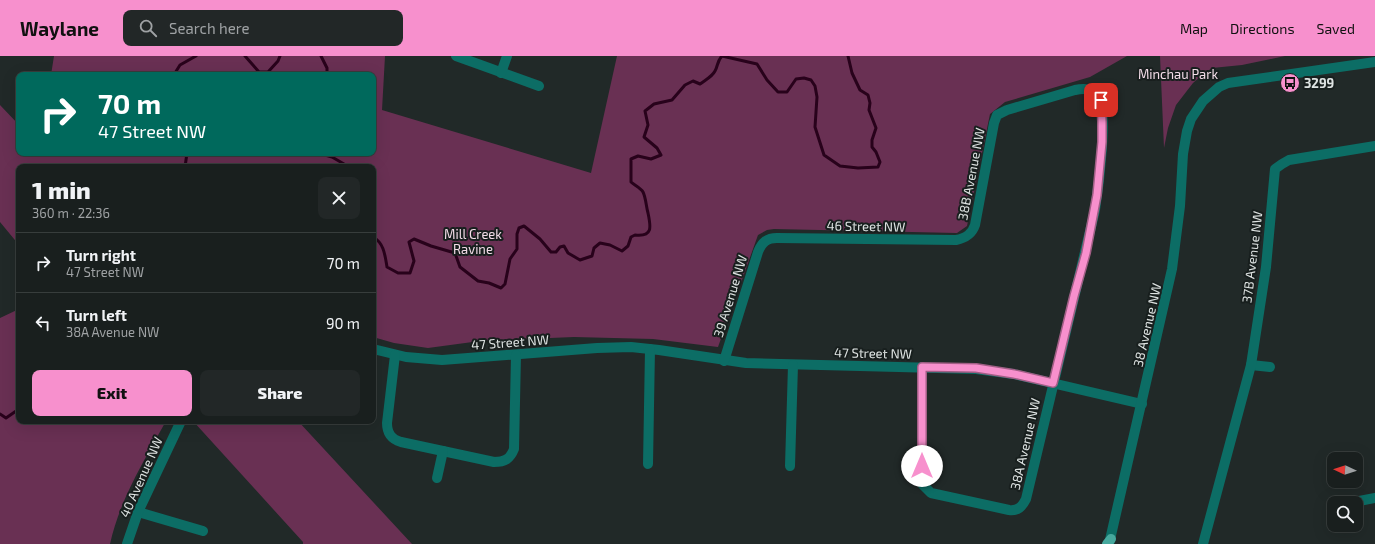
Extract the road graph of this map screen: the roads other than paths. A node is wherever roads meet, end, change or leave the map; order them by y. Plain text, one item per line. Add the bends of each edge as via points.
1 (456, 56) edge
2 (507, 56) edge
3 (1375, 62) edge
4 (501, 72) junction
5 (539, 86) dead end
6 (1086, 88) joint
7 (1375, 146) edge
8 (967, 237) joint
9 (764, 242) joint
10 (650, 349) junction
11 (376, 350) edge
12 (395, 355) junction
13 (516, 355) junction
14 (724, 360) junction
15 (793, 365) junction
16 (1251, 365) junction
17 (922, 367) junction
18 (1270, 367) dead end
19 (1053, 383) junction
20 (1142, 404) junction
21 (179, 424) edge
22 (443, 451) junction
23 (648, 464) dead end
24 (790, 466) dead end
25 (437, 478) dead end
26 (1375, 498) edge
27 (1363, 500) edge
28 (138, 512) junction
29 (203, 530) dead end
30 (1109, 542) edge
31 (127, 544) edge
32 (1203, 544) edge

1 - 4 street
2 - 4 street
3 - 20 street, 38 Avenue NW via 1228,83 1211,93 1196,110 1185,142 1172,268
4 - 5 street
6 - 8 street, 38B Avenue NW via 997,115 975,224
6 - 19 street, 38A Avenue NW via 1099,96 1102,108 1097,195 1086,253
7 - 16 street, 37B Avenue NW via 1289,160 1275,169 1266,267
8 - 9 street, 46 Street NW via 956,240 772,238
9 - 14 street, 39 Avenue NW via 758,252
10 - 13 street, 47 Street NW via 604,348
10 - 14 street, 47 Street NW
10 - 23 street
11 - 12 street, 47 Street NW
12 - 13 street, 47 Street NW via 442,360
12 - 22 street via 387,423 389,435 401,442
13 - 22 street via 515,444 508,459 494,462
14 - 15 street, 47 Street NW
15 - 17 street, 47 Street NW
15 - 24 street
16 - 18 street
16 - 32 street, 37B Avenue NW
17 - 19 street, 47 Street NW via 976,368
17 - 19 street, 38A Avenue NW via 923,485 931,493 1009,510 1021,507 1026,499
19 - 20 street, 47 Street NW
20 - 30 street, 38 Avenue NW
21 - 28 street, 40 Avenue NW
22 - 25 street
26 - 27 street
28 - 29 street
28 - 31 street, 40 Avenue NW

